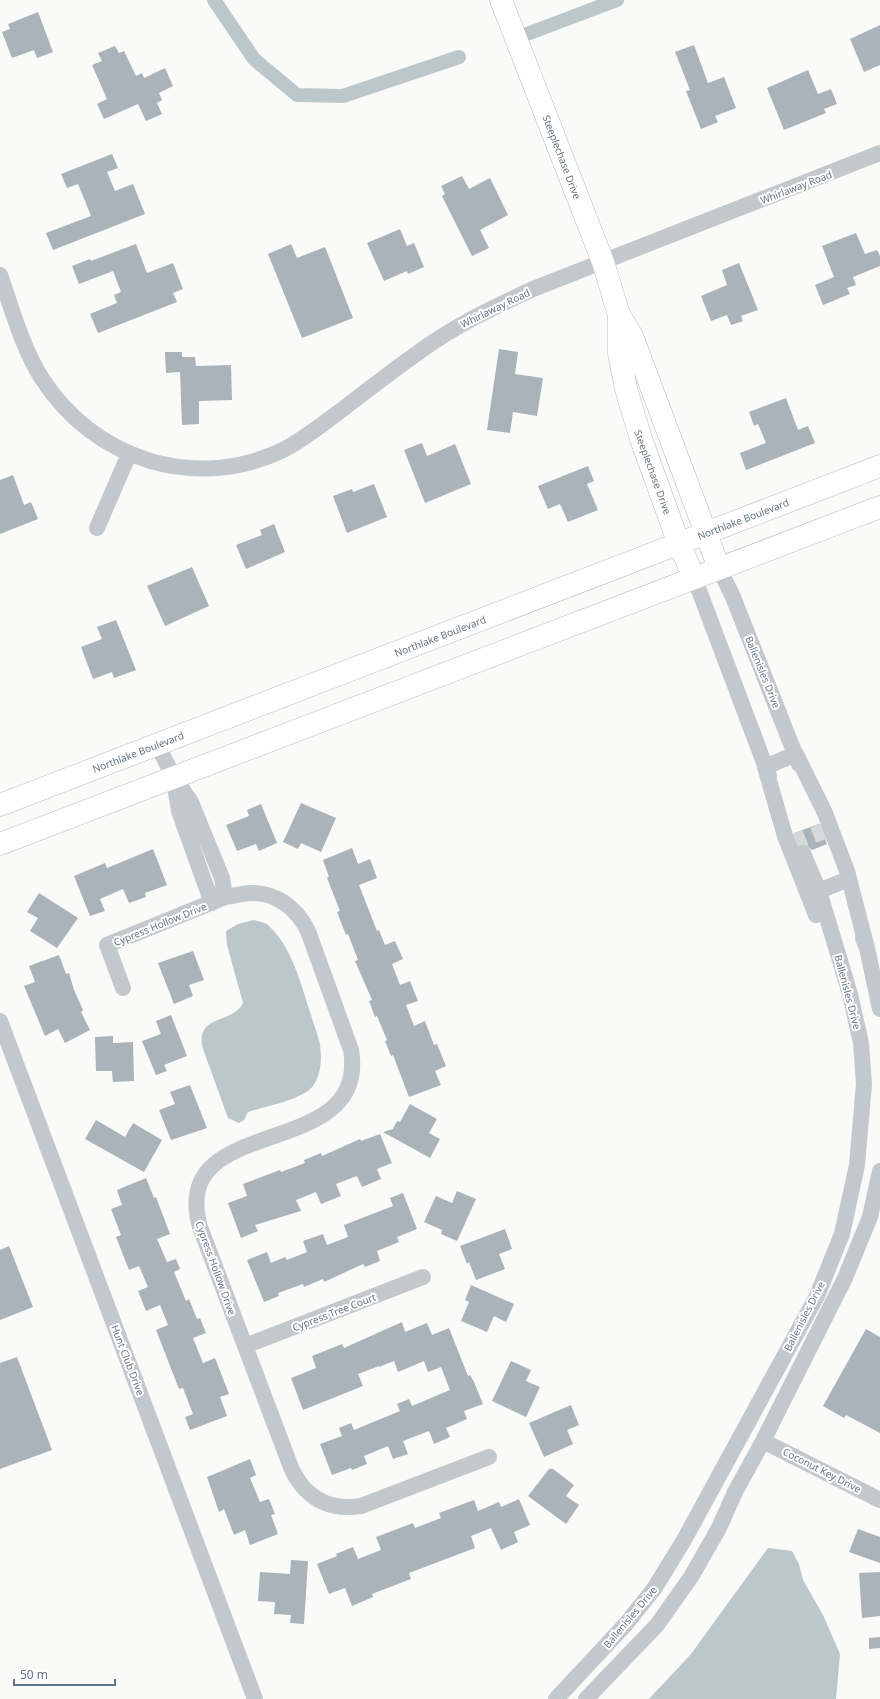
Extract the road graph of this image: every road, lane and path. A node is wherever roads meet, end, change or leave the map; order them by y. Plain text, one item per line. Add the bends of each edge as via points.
1 (501, 0) edge
2 (880, 153) edge
3 (603, 262) junction
4 (0, 275) edge
5 (619, 316) junction
6 (128, 454) junction
7 (880, 466) edge
8 (880, 507) edge
9 (97, 528) dead end
10 (705, 534) junction
11 (678, 544) junction
12 (719, 568) junction
13 (694, 577) junction
14 (157, 745) junction
15 (796, 754) junction
16 (766, 767) junction
17 (174, 777) junction
18 (0, 805) edge
19 (818, 825) tunnel mouth
20 (795, 833) tunnel mouth
21 (0, 844) edge
22 (825, 844) tunnel mouth
23 (803, 853) tunnel mouth
24 (841, 882) junction
25 (819, 891) junction
26 (218, 900) junction
27 (867, 948) junction
28 (841, 965) junction
29 (124, 988) dead end
30 (880, 1008) edge
31 (0, 1021) edge
32 (880, 1171) edge
33 (423, 1277) dead end
34 (245, 1346) junction
35 (763, 1441) junction
36 (489, 1457) dead end
37 (880, 1500) edge
38 (255, 1699) edge
39 (556, 1699) edge
40 (586, 1699) edge

1 - 3 main road, Steeplechase Drive
2 - 3 street, Whirlaway Road
3 - 5 main road, Steeplechase Drive
3 - 6 street, Whirlaway Road via 533,289 456,328 420,351 285,449 239,465 215,468 160,464
4 - 6 street, Whirlaway Road via 29,354 54,396 88,430
5 - 10 main road, Steeplechase Drive via 632,336
5 - 11 main road, Steeplechase Drive via 619,353 626,389 640,439
6 - 9 street
7 - 10 main road, Northlake Boulevard
8 - 12 main road
10 - 11 main road, Northlake Boulevard
10 - 12 main road, Steeplechase Drive
11 - 13 main road, Steeplechase Drive
11 - 14 main road, Northlake Boulevard
12 - 13 main road
12 - 15 street, Ballenisles Drive via 734,597
13 - 16 street
13 - 17 main road
14 - 17 street
14 - 18 main road, Northlake Boulevard
15 - 16 street
15 - 19 street, Ballenisles Drive
15 - 27 street via 825,812 845,864
16 - 20 street
16 - 28 street via 785,836 821,926
17 - 21 main road
17 - 26 street via 191,802 222,878
22 - 24 street
23 - 25 street, Ballenisles Drive
24 - 25 street
24 - 27 street
25 - 28 street, Ballenisles Drive
26 - 29 street, Cypress Hollow Drive via 107,945
26 - 34 street, Cypress Hollow Drive via 242,894 262,894 282,901 297,914 308,931 353,1060 350,1084 333,1109 316,1120 229,1153 213,1165 201,1182 197,1197 197,1217
27 - 30 street
28 - 39 street, Ballenisles Drive via 861,1043 864,1084 857,1165 842,1234 817,1296 658,1583 625,1625
31 - 38 street, Hunt Club Drive
32 - 35 street, Ballenisles Drive via 870,1217 845,1278
33 - 34 street, Cypress Tree Court
34 - 36 street, Cypress Hollow Drive via 292,1470 302,1487 321,1502 340,1508 361,1506
35 - 37 street, Coconut Key Drive
35 - 40 street, Ballenisles Drive via 691,1577 657,1625

